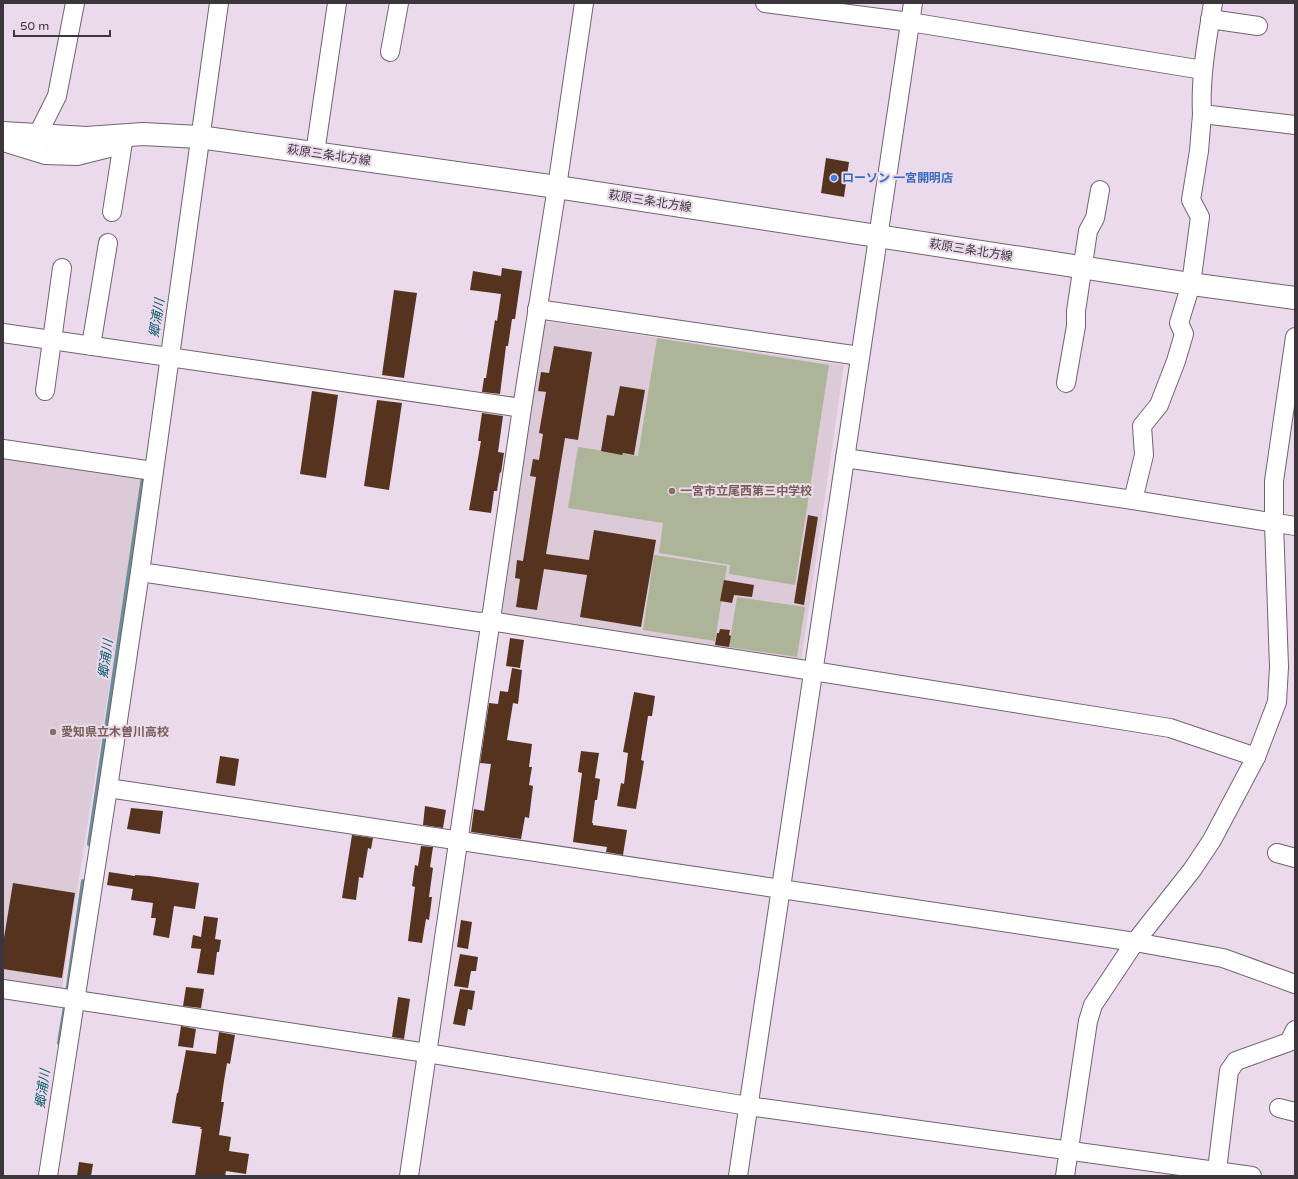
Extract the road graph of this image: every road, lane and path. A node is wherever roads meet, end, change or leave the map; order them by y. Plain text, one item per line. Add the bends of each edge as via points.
1 (75, 3) edge
2 (219, 3) edge
3 (337, 3) edge
4 (399, 3) edge
5 (584, 3) edge
6 (765, 3) edge
7 (913, 3) edge
8 (1212, 11) edge
9 (910, 22) junction
10 (1258, 26) dead end
11 (390, 52) dead end
12 (1203, 70) junction
13 (1202, 114) junction
14 (1295, 125) edge
15 (3, 133) edge
16 (37, 136) junction
17 (124, 136) junction
18 (199, 137) junction
19 (3, 142) edge
20 (315, 153) junction
21 (557, 187) junction
22 (1100, 190) dead end
23 (112, 212) dead end
24 (878, 236) junction
25 (108, 243) dead end
26 (1082, 267) junction
27 (62, 268) dead end
28 (1191, 284) junction
29 (1295, 298) edge
30 (537, 309) junction
31 (3, 333) edge
32 (1295, 337) edge
33 (52, 340) junction
34 (91, 346) junction
35 (860, 356) junction
36 (169, 358) junction
37 (1066, 383) dead end
38 (44, 391) dead end
39 (522, 408) junction
40 (3, 449) edge
41 (845, 458) junction
42 (153, 471) junction
43 (1133, 500) junction
44 (1274, 523) junction
45 (1295, 526) edge
46 (140, 572) junction
47 (490, 621) junction
48 (813, 671) junction
49 (1256, 757) junction
50 (108, 788) junction
51 (459, 841) junction
52 (1277, 853) dead end
53 (1295, 858) edge
54 (781, 888) junction
55 (1135, 942) junction
56 (1295, 984) edge
57 (3, 989) edge
58 (75, 999) junction
59 (1295, 1030) edge
60 (427, 1053) junction
61 (748, 1106) junction
62 (1069, 1150) junction
63 (1217, 1170) junction
64 (48, 1176) edge
65 (409, 1176) edge
66 (738, 1176) edge
67 (1065, 1176) edge
68 (1252, 1176) edge

1 - 16 street via 57,96
2 - 18 street
3 - 20 street
4 - 11 street
5 - 21 street
6 - 9 street
7 - 9 street
8 - 10 street
8 - 12 street
9 - 12 street
9 - 24 street
12 - 13 street
13 - 14 street
13 - 28 street via 1191,200 1200,217
15 - 16 main road, 萩原三条北方線
16 - 17 main road, 萩原三条北方線
17 - 18 main road, 萩原三条北方線 via 142,134
17 - 19 street via 109,148 77,156 44,155
17 - 23 street
18 - 20 main road, 萩原三条北方線
18 - 36 street
20 - 21 main road, 萩原三条北方線
21 - 24 main road, 萩原三条北方線
21 - 30 street
22 - 26 street via 1095,218 1088,231
24 - 26 main road, 萩原三条北方線
24 - 35 street
25 - 34 street
26 - 28 main road, 萩原三条北方線
26 - 37 street via 1076,326
27 - 33 street
28 - 29 main road, 萩原三条北方線
28 - 43 street via 1179,323 1184,334 1176,361 1159,405 1142,426 1144,455
30 - 35 street
30 - 39 street
31 - 33 street
32 - 44 street via 1274,481
33 - 34 street
33 - 38 street
34 - 36 street
35 - 41 street
36 - 39 street
36 - 42 street
39 - 47 street
40 - 42 street
41 - 43 street
41 - 48 street
42 - 46 street
43 - 44 street
44 - 45 street
44 - 49 street via 1279,667 1277,702
46 - 47 street via 479,622
46 - 50 street
47 - 48 street
47 - 51 street
48 - 49 street via 1170,728
48 - 54 street
49 - 55 street via 1212,840 1192,870
50 - 51 street
50 - 58 street
51 - 54 street
51 - 60 street
52 - 53 street
54 - 55 street
54 - 61 street
55 - 56 street via 1223,958
55 - 62 street via 1093,1005 1088,1021
57 - 58 street
58 - 60 street
58 - 64 street
59 - 63 street via 1289,1042 1236,1061 1229,1071
60 - 61 street
60 - 65 street
61 - 62 street
61 - 66 street
62 - 63 street
62 - 67 street
63 - 68 street

